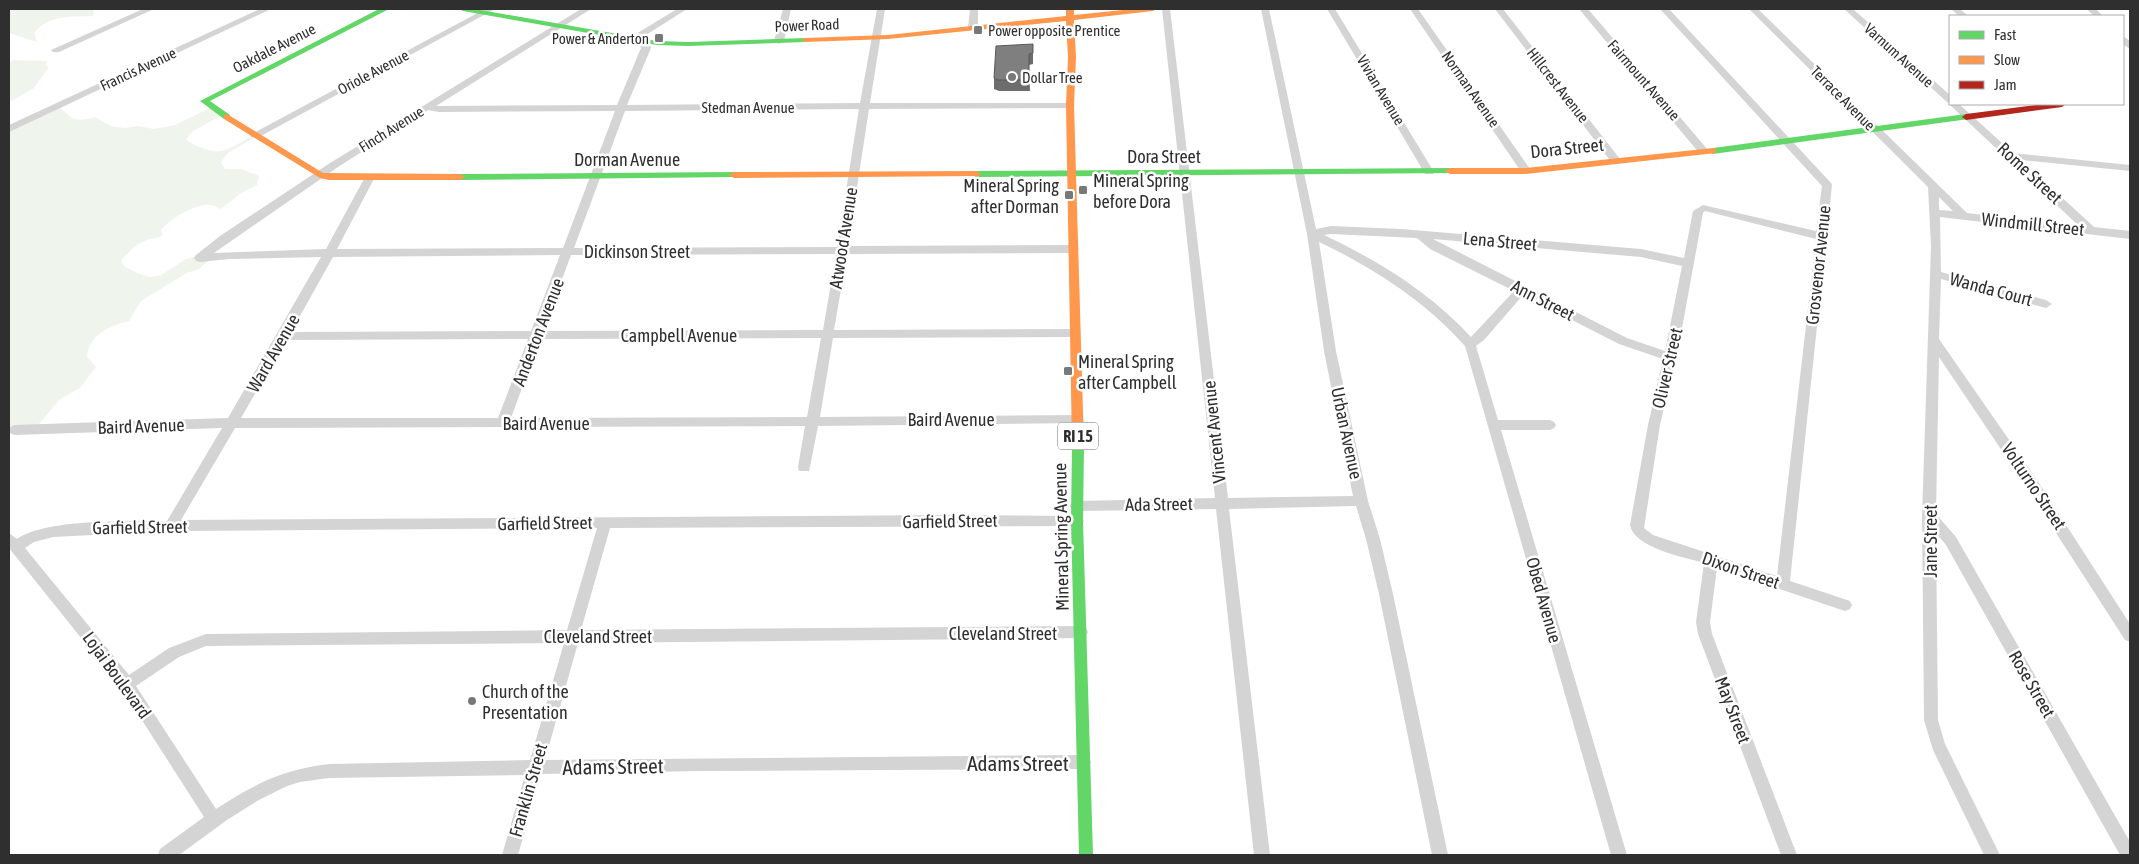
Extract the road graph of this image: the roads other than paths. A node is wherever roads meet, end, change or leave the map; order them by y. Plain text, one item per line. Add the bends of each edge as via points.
1 (150, 9) edge
2 (267, 9) edge
3 (385, 9) edge
4 (463, 9) edge
5 (588, 9) edge
6 (683, 9) edge
7 (787, 9) edge
8 (881, 9) edge
9 (974, 9) edge
10 (1152, 9) edge
11 (1166, 9) edge
12 (1265, 9) edge
13 (1331, 9) edge
14 (1414, 9) edge
15 (1499, 9) edge
16 (1583, 9) edge
17 (1664, 9) edge
18 (1753, 9) edge
19 (1848, 9) edge
20 (487, 11) edge
21 (1070, 13) edge
22 (558, 25) junction
23 (973, 28) junction
24 (878, 37) junction
25 (644, 41) junction
26 (779, 41) junction
27 (56, 50) dead end
28 (1949, 99) edge
29 (204, 101) joint
30 (1070, 105) junction
31 (1955, 105) edge
32 (2055, 105) edge
33 (866, 106) junction
34 (426, 107) junction
35 (621, 108) junction
36 (1968, 117) junction
37 (9, 129) edge
38 (1874, 130) junction
39 (255, 135) junction
40 (1786, 140) junction
41 (1704, 152) junction
42 (2011, 156) junction
43 (1616, 161) junction
44 (2130, 168) edge
45 (1526, 171) junction
46 (1298, 172) junction
47 (1429, 172) junction
48 (1072, 174) junction
49 (1185, 174) junction
50 (320, 175) junction
51 (853, 175) junction
52 (370, 177) junction
53 (596, 177) junction
54 (1933, 187) junction
55 (1936, 213) junction
56 (1964, 216) junction
57 (2090, 230) junction
58 (1312, 234) junction
59 (1420, 235) junction
60 (2130, 235) edge
61 (1820, 236) junction
62 (1074, 249) junction
63 (842, 251) junction
64 (568, 252) junction
65 (330, 253) junction
66 (200, 258) joint
67 (1688, 263) junction
68 (1935, 274) junction
69 (1522, 289) junction
70 (2046, 304) dead end
71 (1075, 332) junction
72 (829, 334) junction
73 (537, 335) junction
74 (282, 336) junction
75 (1933, 339) junction
76 (1470, 344) junction
77 (1670, 356) junction
78 (1078, 420) junction
79 (813, 421) junction
80 (503, 422) junction
81 (232, 423) junction
82 (1494, 424) junction
83 (1550, 425) dead end
84 (14, 430) dead end
85 (804, 467) dead end
86 (1361, 501) junction
87 (1222, 502) junction
88 (1077, 506) junction
89 (1929, 516) junction
90 (1077, 521) junction
91 (606, 523) junction
92 (170, 526) junction
93 (1638, 532) joint
94 (13, 543) edge
95 (1712, 560) junction
96 (1783, 584) junction
97 (1845, 606) dead end
98 (1081, 632) junction
99 (571, 636) junction
100 (2130, 636) edge
101 (127, 684) junction
102 (1083, 762) junction
103 (535, 767) junction
104 (214, 819) junction
105 (166, 855) edge
106 (510, 855) edge
107 (1086, 855) edge
108 (1262, 855) edge
109 (1440, 855) edge
110 (1619, 855) edge
111 (1790, 855) edge
112 (1992, 855) edge
113 (2129, 855) edge

1 - 27 street
2 - 37 street, Francis Avenue
3 - 29 street, Oakdale Avenue
4 - 20 street, Power Road
5 - 22 street, Finch Avenue
6 - 25 street, Anderton Avenue via 641,34
7 - 26 street
8 - 24 street, Atwood Avenue
9 - 23 street
10 - 21 street, Power Road
11 - 49 street, Vincent Avenue
12 - 46 street, Urban Avenue
13 - 47 street, Vivian Avenue
14 - 45 street, Norman Avenue
15 - 43 street, Hillcrest Avenue
16 - 41 street, Fairmount Avenue
17 - 40 street, Grosvenor Avenue
18 - 38 street, Terrace Avenue
19 - 28 street, Varnum Avenue
20 - 22 street, Power Road
20 - 39 street, Oriole Avenue
21 - 23 street, Power Road
21 - 30 street, Mineral Spring Avenue / RI 15
22 - 25 street, Power Road
22 - 34 street, Finch Avenue
23 - 24 street, Power Road
24 - 26 street, Power Road
24 - 33 street, Atwood Avenue
25 - 26 street, Power Road via 688,44
25 - 35 street, Anderton Avenue via 646,48
29 - 39 street, Dorman Avenue
30 - 33 street, Stedman Avenue
30 - 48 street, Mineral Spring Avenue / RI 15
31 - 36 street
32 - 36 street, Dora Street
33 - 35 street, Stedman Avenue
33 - 51 street, Atwood Avenue
34 - 35 street, Stedman Avenue
34 - 50 street, Finch Avenue
35 - 53 street, Anderton Avenue
36 - 38 street, Dora Street
36 - 42 street, Rome Street
38 - 40 street, Dora Street
38 - 54 street, Terrace Avenue
39 - 50 street, Dorman Avenue
40 - 41 street, Dora Street
40 - 61 street, Grosvenor Avenue via 1827,185
41 - 43 street, Dora Street
42 - 44 street
42 - 57 street, Rome Street
43 - 45 street, Dora Street
45 - 47 street, Dora Street
46 - 47 street, Dora Street
46 - 49 street, Dora Street
46 - 58 street, Urban Avenue
48 - 49 street, Dora Street
48 - 51 street, Dorman Avenue
48 - 62 street, Mineral Spring Avenue / RI 15
49 - 87 street, Vincent Avenue
50 - 52 street, Dorman Avenue
50 - 66 street, Finch Avenue
51 - 53 street, Dorman Avenue
51 - 63 street, Atwood Avenue
52 - 53 street, Dorman Avenue
52 - 65 street, Ward Avenue
53 - 64 street, Anderton Avenue
54 - 55 street
54 - 56 street, Terrace Avenue
55 - 56 street, Windmill Street
55 - 68 street, Jane Street
56 - 57 street, Windmill Street
57 - 60 street, Windmill Street
58 - 59 street, Lena Street via 1331,230
58 - 76 street, Obed Avenue via 1329,241 1415,295 1445,318
58 - 86 street, Urban Avenue via 1330,351
59 - 67 street, Lena Street via 1641,253
59 - 69 street, Ann Street via 1434,246
61 - 67 street, Oliver Street via 1703,208 1698,211
61 - 96 street, Grosvenor Avenue
62 - 63 street, Dickinson Street
62 - 71 street, Mineral Spring Avenue / RI 15
63 - 64 street, Dickinson Street
63 - 72 street, Atwood Avenue
64 - 65 street, Dickinson Street
64 - 73 street, Anderton Avenue
65 - 66 street, Dickinson Street
65 - 74 street, Ward Avenue
67 - 77 street, Oliver Street
68 - 70 street, Wanda Court
68 - 75 street, Jane Street
69 - 76 street
69 - 77 street, Ann Street via 1623,341
71 - 72 street, Campbell Avenue
71 - 78 street, Mineral Spring Avenue / RI 15
72 - 73 street, Campbell Avenue
72 - 79 street, Atwood Avenue
73 - 74 street, Campbell Avenue
73 - 80 street, Anderton Avenue
74 - 81 street, Ward Avenue
75 - 89 street, Jane Street
75 - 100 street, Volturno Street via 2039,494
76 - 82 street, Obed Avenue
77 - 93 street, Oliver Street via 1638,514
78 - 79 street, Baird Avenue
78 - 88 street, Mineral Spring Avenue / RI 15
79 - 80 street, Baird Avenue
79 - 85 street, Atwood Avenue
80 - 81 street, Baird Avenue
81 - 84 street, Baird Avenue
81 - 92 street, Ward Avenue
82 - 83 street
82 - 110 street, Obed Avenue
86 - 87 street, Ada Street
86 - 109 street, Urban Avenue via 1386,594
87 - 88 street, Ada Street
87 - 108 street, Vincent Avenue
88 - 90 street, Mineral Spring Avenue / RI 15
89 - 112 street, Jane Street via 1931,720 1938,745
89 - 113 street, Rose Street via 1951,541
90 - 91 street, Garfield Street
90 - 98 street, Mineral Spring Avenue / RI 15
91 - 92 street, Garfield Street
91 - 99 street, Franklin Street
92 - 94 street, Garfield Street via 53,530
93 - 95 street, Dixon Street via 1648,539
94 - 101 street, Lojai Boulevard
95 - 96 street, Dixon Street
95 - 111 street, May Street via 1704,634
96 - 97 street, Dixon Street
98 - 99 street, Cleveland Street
98 - 102 street, Mineral Spring Avenue / RI 15
99 - 101 street, Cleveland Street via 206,640 178,650
99 - 103 street, Franklin Street
101 - 104 street, Lojai Boulevard
102 - 103 street, Adams Street
102 - 107 street, Mineral Spring Avenue / RI 15
103 - 104 street, Adams Street via 315,773 284,780 250,796
103 - 106 street, Franklin Street
104 - 105 street, Adams Street

